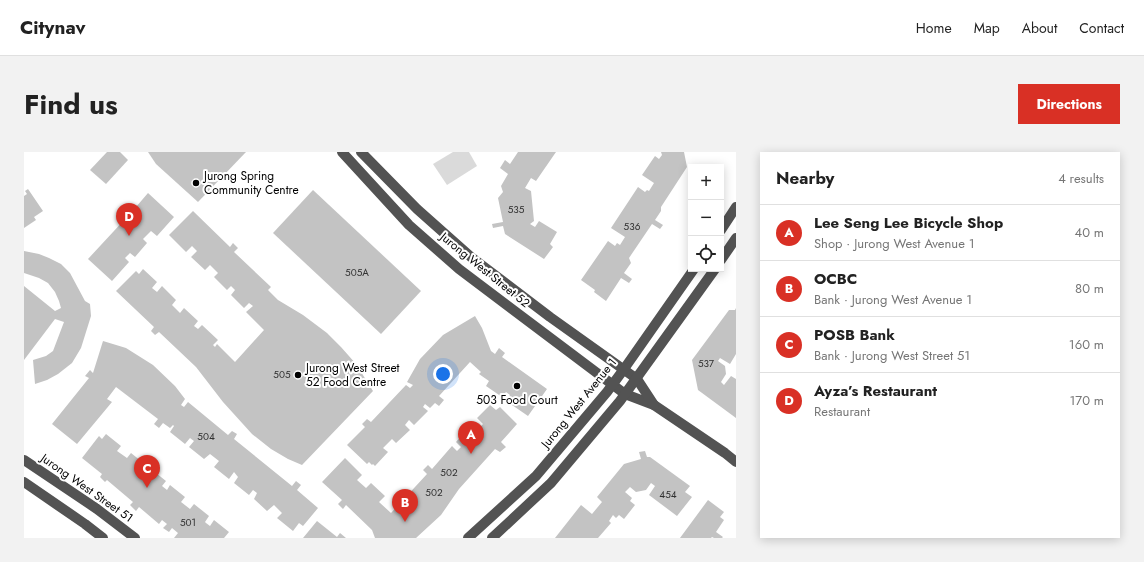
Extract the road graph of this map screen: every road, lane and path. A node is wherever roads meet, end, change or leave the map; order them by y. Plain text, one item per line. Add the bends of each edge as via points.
1 (342, 152) edge
2 (361, 152) edge
3 (736, 207) edge
4 (724, 225) edge
5 (736, 238) edge
6 (724, 256) edge
7 (692, 272) edge
8 (713, 272) edge
9 (624, 369) junction
10 (637, 379) junction
11 (613, 384) junction
12 (626, 394) junction
13 (654, 405) junction
14 (24, 460) edge
15 (736, 462) edge
16 (24, 482) edge
17 (103, 538) edge
18 (135, 538) edge
19 (468, 538) edge
20 (492, 538) edge

1 - 11 street, Jurong West Street 52 via 409,225 459,269
2 - 9 street, Jurong West Street 52 via 417,209 471,257
3 - 4 street
5 - 6 street
7 - 9 street, Jurong West Avenue 1
8 - 10 street
9 - 10 street, Jurong West Street 52
9 - 11 street, Jurong West Avenue 1
10 - 12 street
10 - 13 street, Jurong West Street 52
11 - 12 street, Jurong West Street 52
11 - 19 street, Jurong West Avenue 1 via 536,476
12 - 13 street, Jurong West Street 52
12 - 20 street via 550,483
13 - 15 street
14 - 18 street, Jurong West Street 51 via 98,509
16 - 17 street

